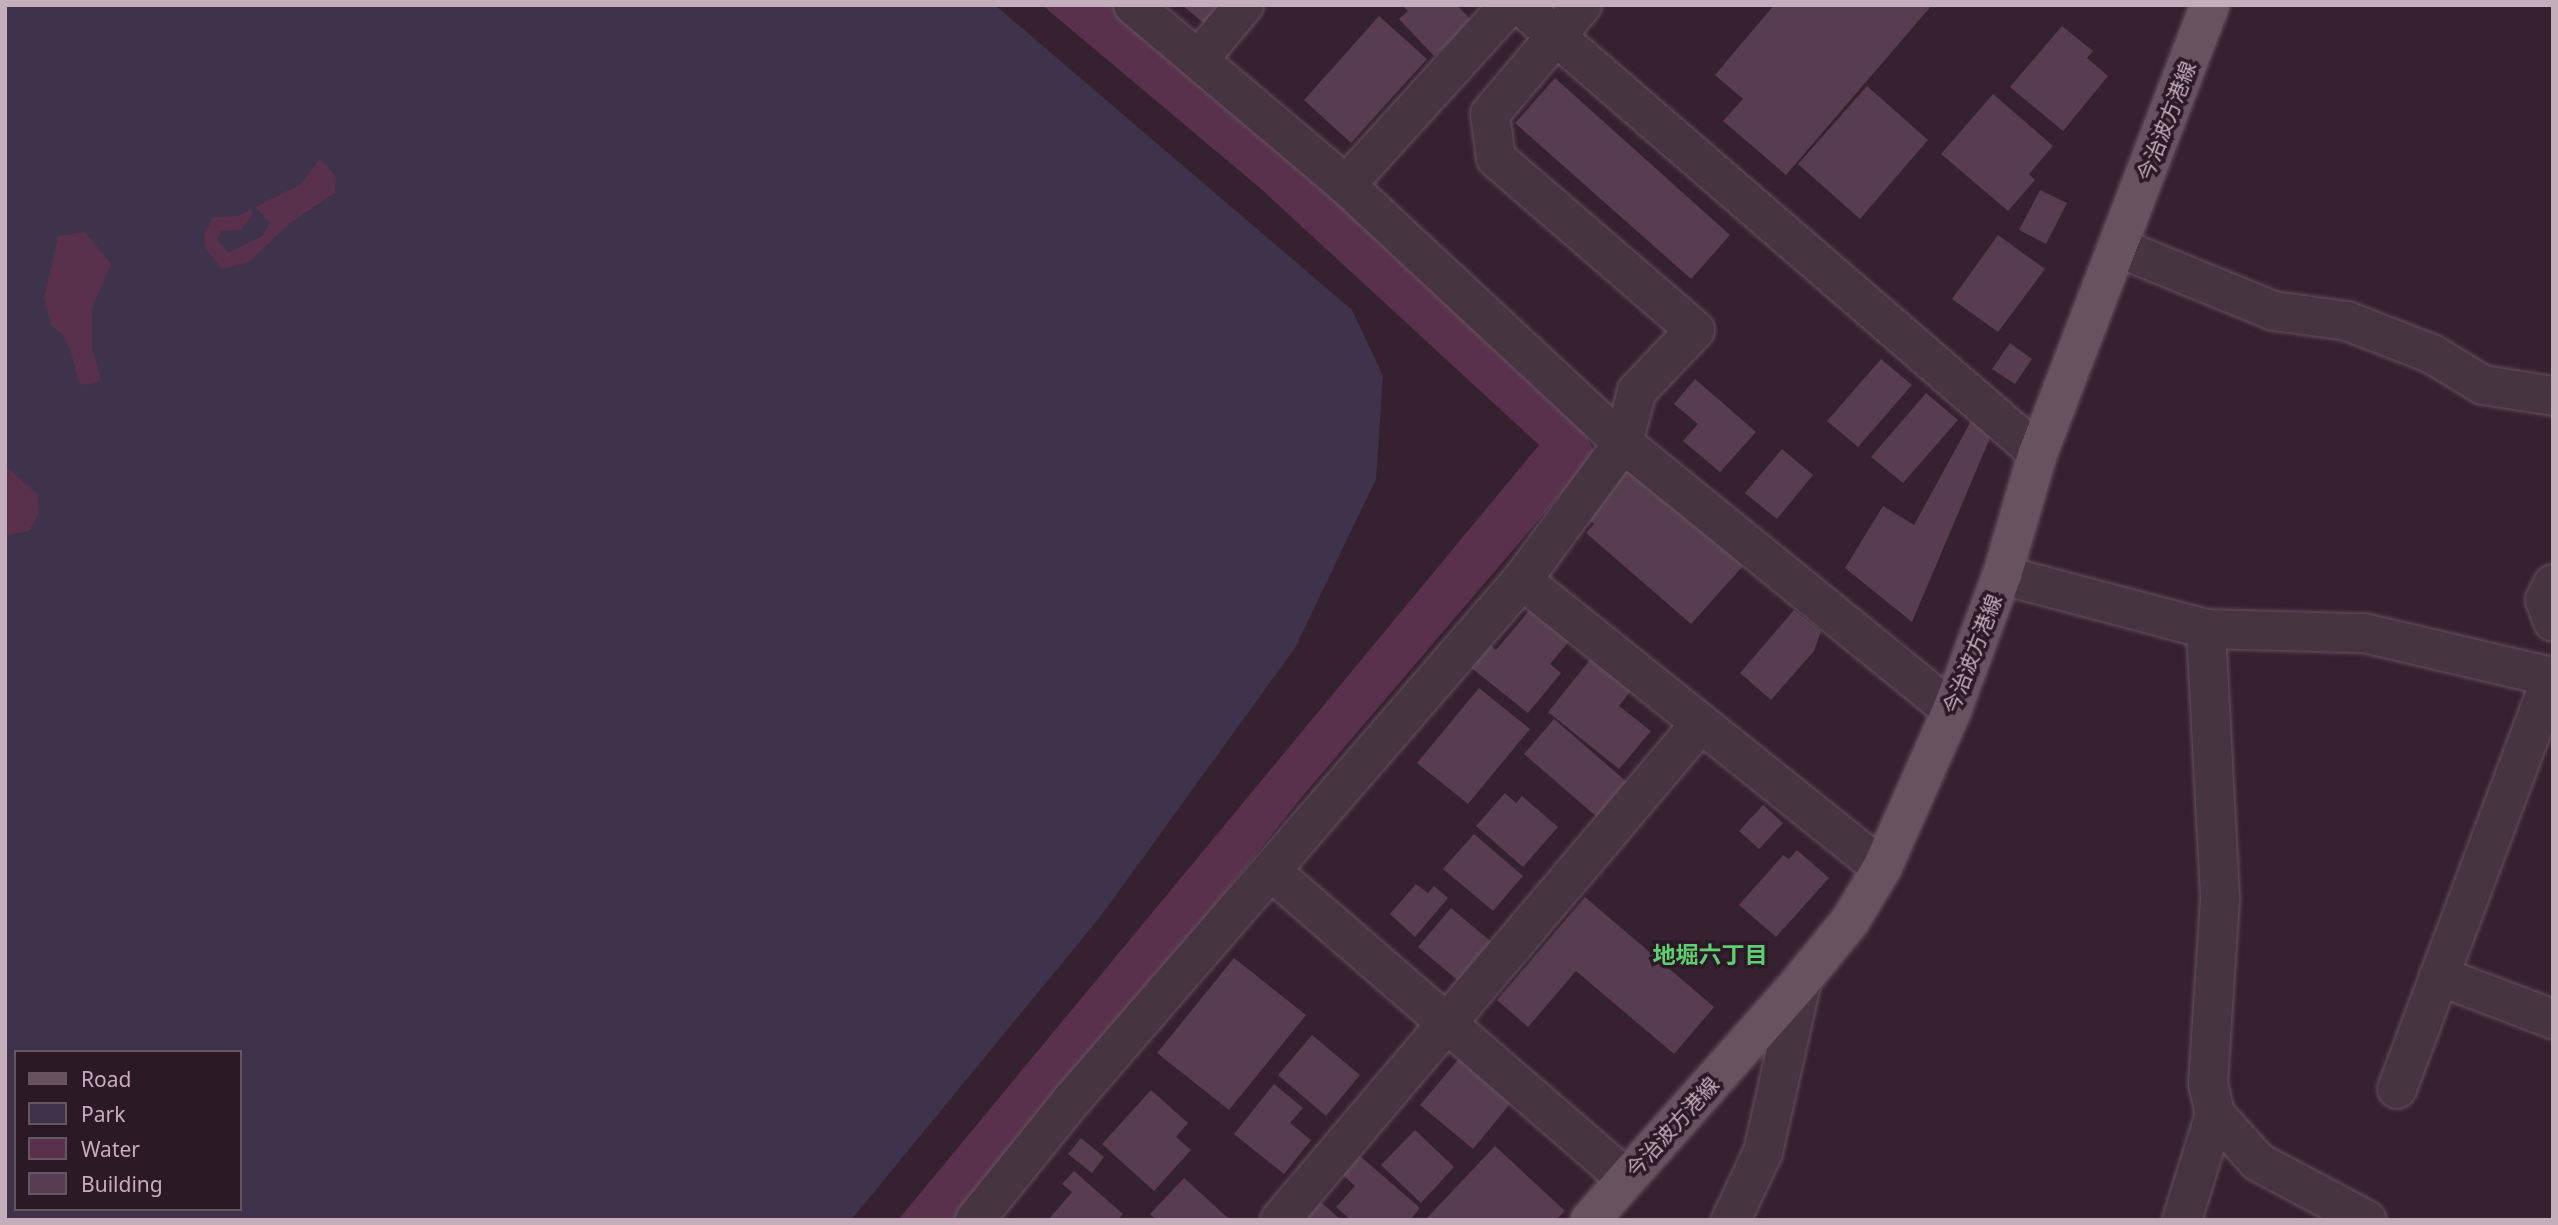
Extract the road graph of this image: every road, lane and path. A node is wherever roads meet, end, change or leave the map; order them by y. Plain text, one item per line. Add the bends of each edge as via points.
1 (1133, 5) edge
2 (1244, 5) edge
3 (1509, 5) edge
4 (1520, 5) edge
5 (1582, 5) edge
6 (2210, 5) edge
7 (1555, 36) junction
8 (1198, 60) junction
9 (1346, 185) junction
10 (2117, 247) junction
11 (2553, 396) edge
12 (1623, 443) junction
13 (2038, 453) junction
14 (2002, 575) junction
15 (1522, 580) junction
16 (2553, 584) edge
17 (2553, 622) edge
18 (2206, 629) junction
19 (2552, 676) edge
20 (1952, 710) junction
21 (1702, 723) junction
22 (1882, 868) junction
23 (1271, 871) junction
24 (2439, 975) junction
25 (1802, 980) junction
26 (2553, 1020) edge
27 (1448, 1021) junction
28 (2397, 1089) dead end
29 (2215, 1114) junction
30 (1626, 1179) junction
31 (975, 1220) edge
32 (1280, 1220) edge
33 (1590, 1220) edge
34 (1731, 1220) edge
35 (2182, 1220) edge
36 (2367, 1220) edge

1 - 8 street
2 - 8 street
3 - 9 street
4 - 7 street
5 - 7 street
6 - 10 main road, 今治波方港線
7 - 12 street via 1490,114 1496,158 1695,330 1637,391
7 - 13 street
8 - 9 street
9 - 12 street
10 - 11 street via 2274,311 2347,321 2432,354 2483,385
10 - 13 main road, 今治波方港線
12 - 15 street
12 - 20 street
13 - 14 main road, 今治波方港線
14 - 18 street
14 - 20 main road, 今治波方港線
15 - 21 street
15 - 23 street
16 - 17 street via 2545,600
18 - 19 street via 2364,634
18 - 29 street via 2220,897 2208,1084
19 - 24 street
20 - 22 main road, 今治波方港線
21 - 22 street
21 - 27 street
22 - 25 main road, 今治波方港線 via 1850,921
23 - 27 street
23 - 31 street via 1071,1101
24 - 26 street
24 - 28 street
25 - 30 main road, 今治波方港線
25 - 34 street via 1763,1152
27 - 30 street
27 - 32 street
29 - 35 street
29 - 36 street via 2258,1162
30 - 33 main road, 今治波方港線

